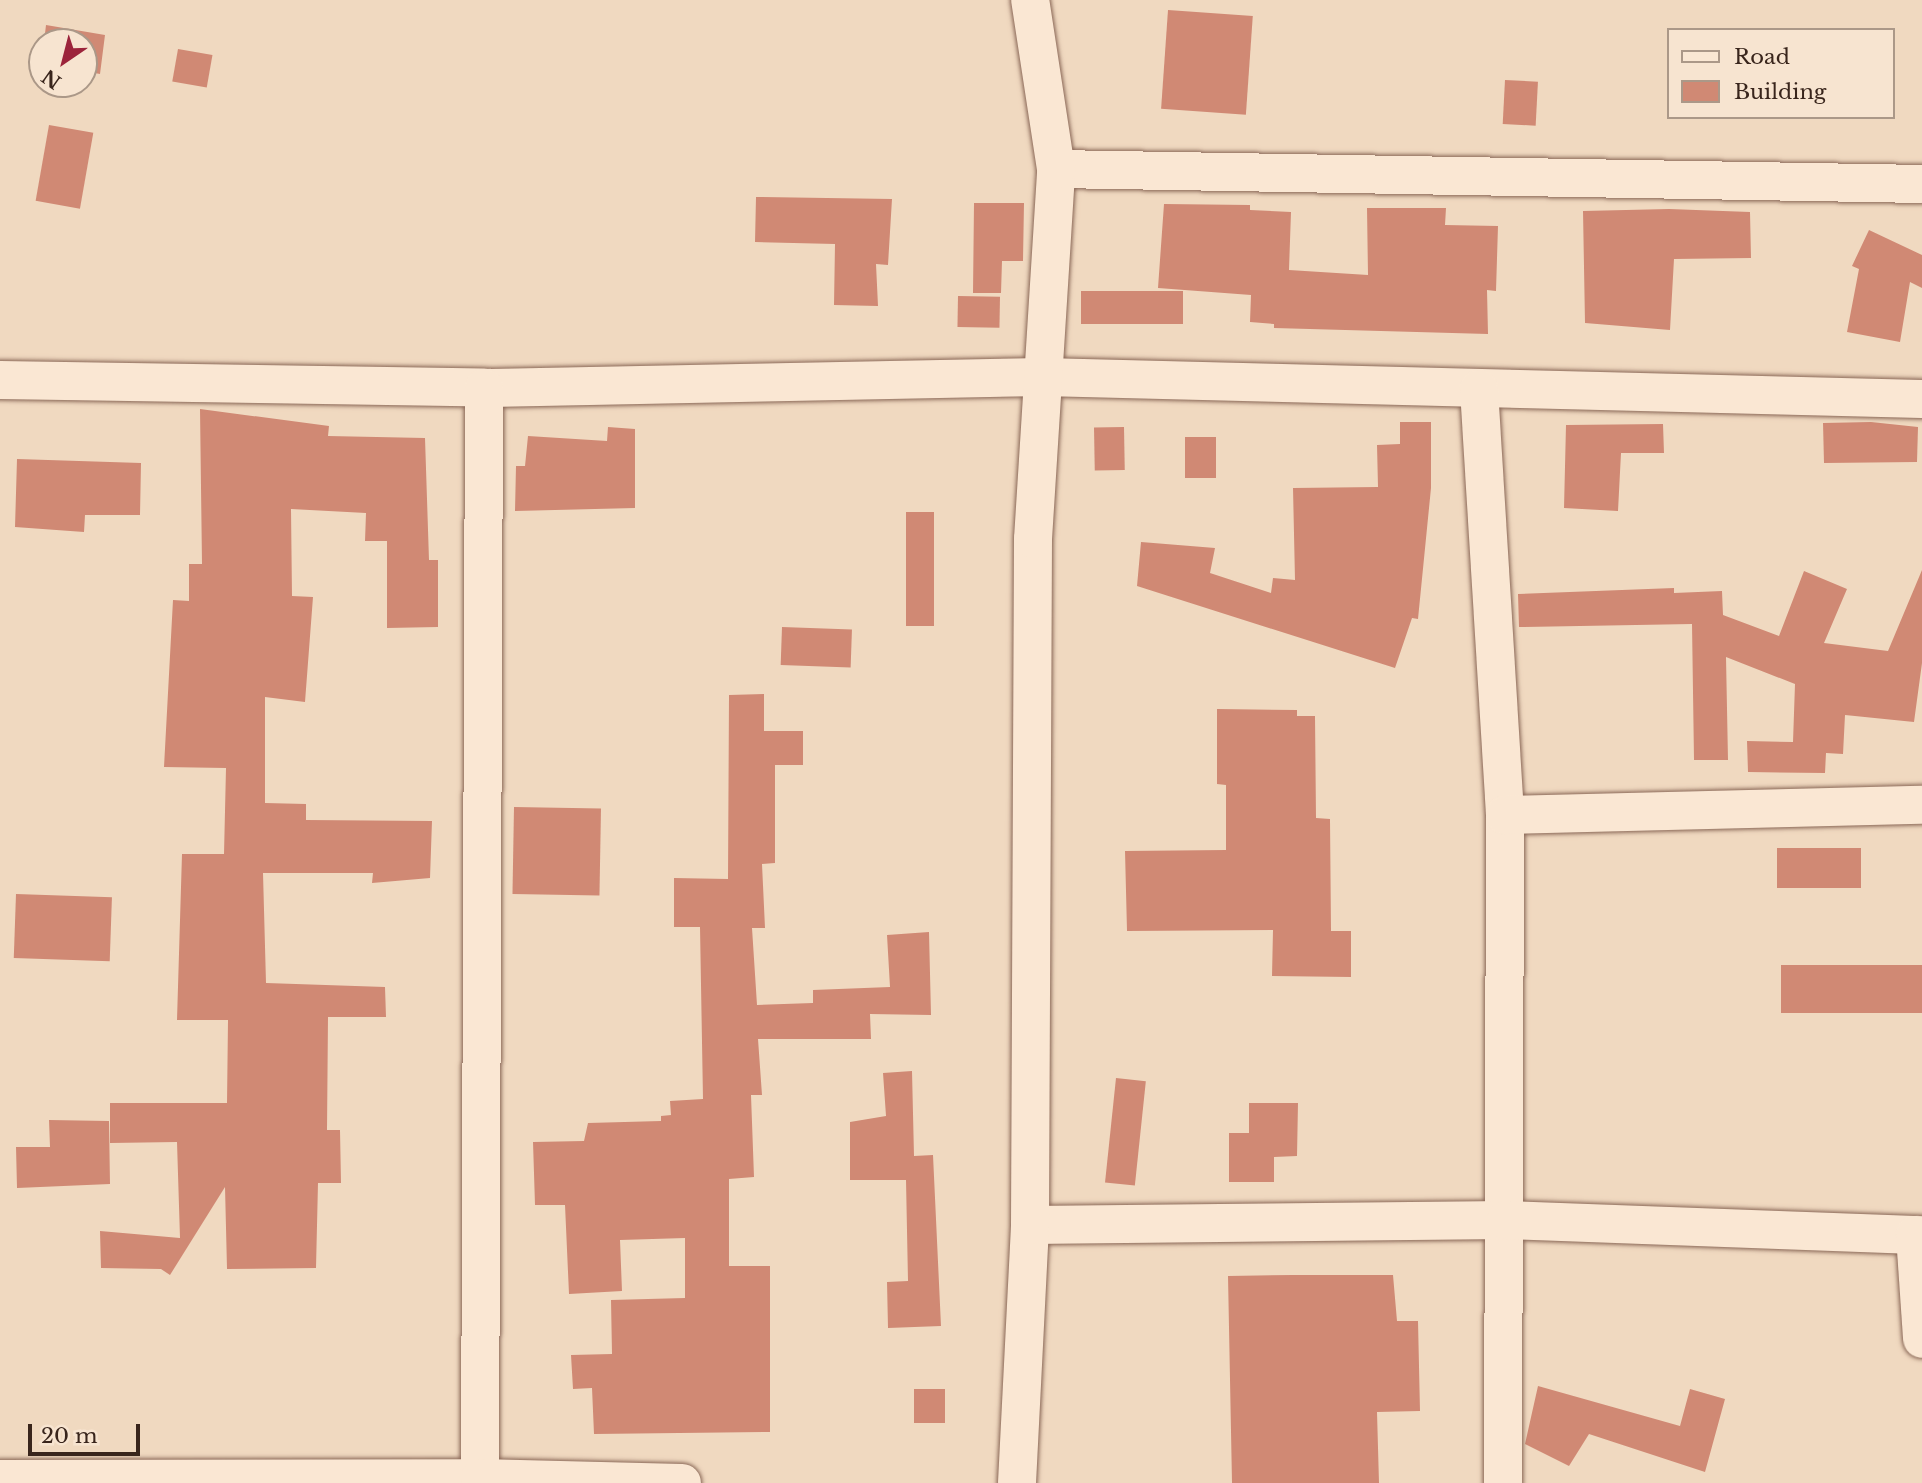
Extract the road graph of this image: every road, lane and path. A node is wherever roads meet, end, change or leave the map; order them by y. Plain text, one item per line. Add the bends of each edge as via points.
1 (1030, 0) edge
2 (1056, 169) junction
3 (1922, 184) edge
4 (1043, 377) junction
5 (0, 380) edge
6 (484, 388) junction
7 (1479, 389) junction
8 (1922, 399) edge
9 (1922, 805) edge
10 (1505, 815) junction
11 (1506, 1220) junction
12 (1031, 1226) junction
13 (1918, 1235) edge
14 (1922, 1339) edge
15 (480, 1478) junction
16 (0, 1479) edge
17 (682, 1483) edge
18 (1017, 1483) edge
19 (1503, 1483) edge

1 - 2 street
2 - 3 street
2 - 4 street
4 - 6 street
4 - 7 street
4 - 12 street via 1033,539
5 - 6 street
6 - 15 street
7 - 8 street
7 - 10 street
9 - 10 street
10 - 11 street
11 - 12 street
11 - 13 street
11 - 19 street
12 - 18 street
13 - 14 street
15 - 16 street
15 - 17 street

